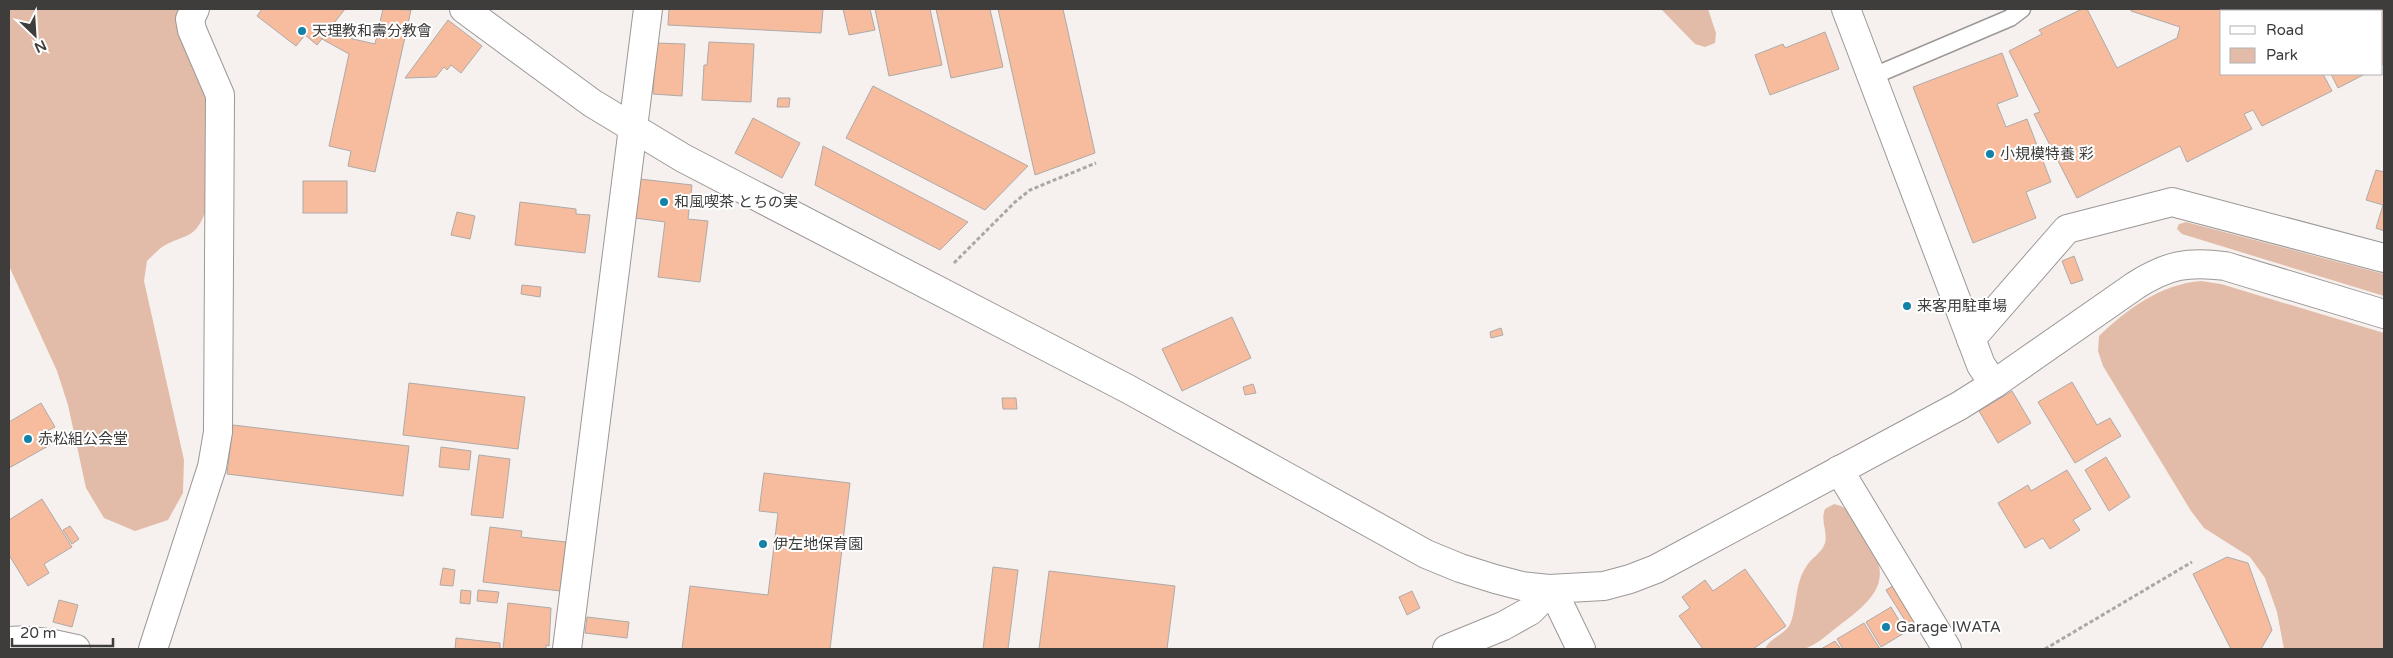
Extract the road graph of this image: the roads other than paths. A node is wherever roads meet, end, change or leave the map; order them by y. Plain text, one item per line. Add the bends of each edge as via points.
1 (195, 9) edge
2 (464, 9) edge
3 (648, 9) edge
4 (1846, 9) edge
5 (2022, 9) edge
6 (1872, 77) junction
7 (632, 128) junction
8 (2384, 258) edge
9 (2384, 314) edge
10 (1971, 339) junction
11 (1994, 384) junction
12 (1839, 470) junction
13 (1552, 589) junction
14 (9, 641) edge
15 (76, 649) edge
16 (152, 649) edge
17 (567, 649) edge
18 (1447, 649) edge
19 (1581, 649) edge
20 (1947, 649) edge

1 - 16 street via 190,19 192,30 220,95 218,432 212,467
2 - 7 street via 555,77
3 - 7 street
4 - 6 street
5 - 6 lane via 2010,18
6 - 10 street
7 - 13 street via 691,162 1128,389 1426,554 1495,579
7 - 17 street
8 - 10 street via 2172,202 2067,229
9 - 11 street via 2225,266 2178,265 2136,285
10 - 11 street
11 - 12 street
12 - 13 street via 1656,569 1604,586
12 - 20 street
13 - 18 street via 1530,611
13 - 19 street
14 - 15 street

